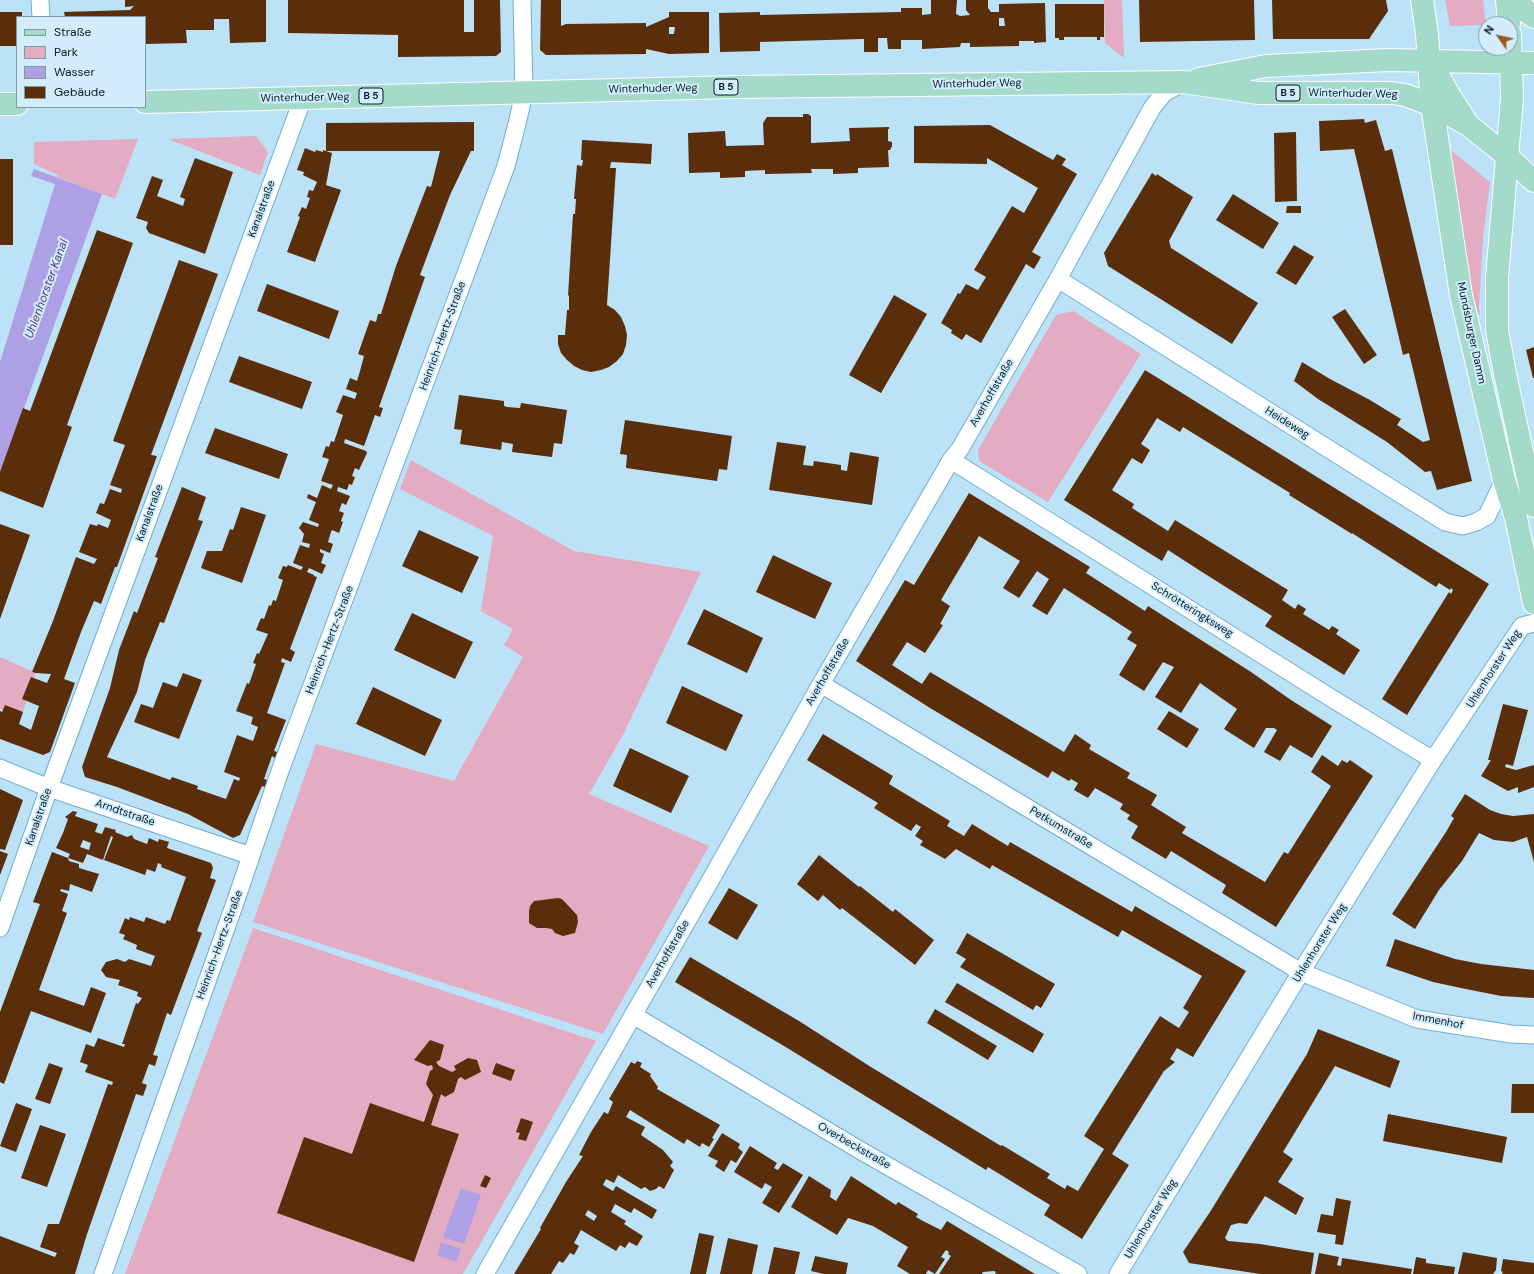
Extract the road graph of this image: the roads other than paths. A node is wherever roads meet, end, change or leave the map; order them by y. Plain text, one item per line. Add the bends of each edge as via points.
1 (40, 0) edge
2 (522, 0) edge
3 (1422, 0) edge
4 (1507, 0) edge
5 (1517, 0) edge
6 (41, 16) edge
7 (1508, 16) edge
8 (1534, 17) edge
9 (1511, 56) edge
10 (1430, 60) junction
11 (1511, 62) junction
12 (1534, 63) edge
13 (1184, 82) junction
14 (524, 93) junction
15 (303, 98) junction
16 (146, 102) edge
17 (0, 104) edge
18 (16, 104) edge
19 (1432, 105) junction
20 (1467, 124) junction
21 (1508, 157) junction
22 (1534, 181) edge
23 (1058, 279) junction
24 (951, 460) junction
25 (1504, 480) junction
26 (1534, 506) edge
27 (1534, 603) edge
28 (1534, 623) edge
29 (820, 684) junction
30 (1433, 760) junction
31 (0, 768) edge
32 (49, 788) junction
33 (251, 856) junction
34 (0, 928) edge
35 (1301, 972) junction
36 (633, 1015) junction
37 (1534, 1035) edge
38 (103, 1274) edge
39 (485, 1274) edge
40 (1078, 1274) edge
41 (1118, 1274) edge

1 - 6 street
2 - 14 street, Heinrich-Hertz-Straße
3 - 10 main road, Mundsburger Damm
4 - 7 main road
5 - 8 main road
9 - 11 main road
10 - 11 main road, B 5
10 - 13 main road, Winterhuder Weg / B 5 via 1266,66
10 - 19 main road, Mundsburger Damm
10 - 20 main road, B 5
11 - 12 main road, B 5
11 - 21 main road via 1512,98
13 - 14 main road, Winterhuder Weg / B 5 via 735,87
13 - 19 main road, Winterhuder Weg / B 5 via 1258,93 1392,92
13 - 23 street, Averhoffstraße via 1164,93 1152,108
14 - 15 main road, Winterhuder Weg / B 5
14 - 33 street, Heinrich-Hertz-Straße via 506,166 280,771
15 - 16 main road, Winterhuder Weg / B 5
15 - 32 street, Kanalstraße
17 - 18 main road
19 - 20 main road, Winterhuder Weg / B 5
19 - 25 main road, Mundsburger Damm via 1461,295
20 - 21 main road, B 5
21 - 22 main road, B 5
21 - 26 main road via 1497,278 1497,330
23 - 24 street, Averhoffstraße via 960,449
23 - 25 street, Heideweg via 1445,522 1463,526 1487,516
24 - 29 street, Averhoffstraße
24 - 30 street, Schrötteringksweg
25 - 27 main road, Mundsburger Damm via 1516,518
28 - 30 street, Uhlenhorster Weg via 1522,626
29 - 35 street, Petkumstraße
29 - 36 street, Averhoffstraße
30 - 35 street, Uhlenhorster Weg
31 - 32 street, Arndtstraße
32 - 33 street, Arndtstraße
32 - 34 street, Kanalstraße
33 - 38 street, Heinrich-Hertz-Straße
35 - 37 street, Immenhof via 1417,1019 1511,1034
35 - 41 street, Uhlenhorster Weg
36 - 39 street, Averhoffstraße
36 - 40 street, Overbeckstraße via 863,1152

